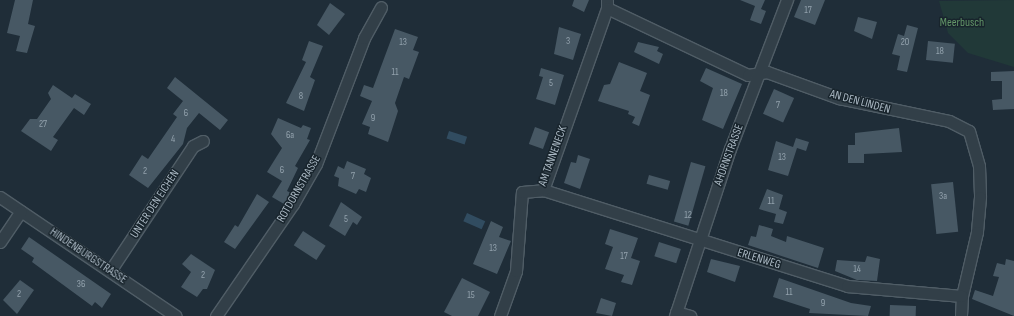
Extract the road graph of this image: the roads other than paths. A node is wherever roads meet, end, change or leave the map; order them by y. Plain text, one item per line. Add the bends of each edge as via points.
1 (787, 0) edge
2 (607, 4) edge
3 (381, 7) dead end
4 (758, 74) junction
5 (203, 141) dead end
6 (543, 190) junction
7 (0, 197) edge
8 (21, 211) junction
9 (699, 240) junction
10 (0, 242) edge
11 (110, 272) junction
12 (962, 296) junction
13 (676, 314) edge
14 (176, 316) edge
15 (216, 316) edge
16 (500, 316) edge
17 (690, 316) edge
18 (961, 316) edge

1 - 4 street, AHORNSTRASSE
2 - 4 street, AN DEN LINDEN via 748,75
2 - 6 street, AM TANNENECK
3 - 15 street, ROTDORNSTRASSE via 364,38 316,164 293,204
4 - 9 street, AHORNSTRASSE
4 - 12 street, AN DEN LINDEN via 767,72 846,100 949,121 969,131 978,160 980,197 977,232
5 - 11 street, UNTER DEN EICHEN via 193,146
6 - 9 street, ERLENWEG
6 - 16 street, AM TANNENECK via 522,192 516,271
7 - 8 street, HINDENBURGSTRASSE
8 - 10 street
8 - 11 street, HINDENBURGSTRASSE
9 - 12 street, ERLENWEG via 848,286
9 - 13 street, AHORNSTRASSE
11 - 14 street, HINDENBURGSTRASSE
12 - 18 street
13 - 17 street, AHORNSTRASSE

